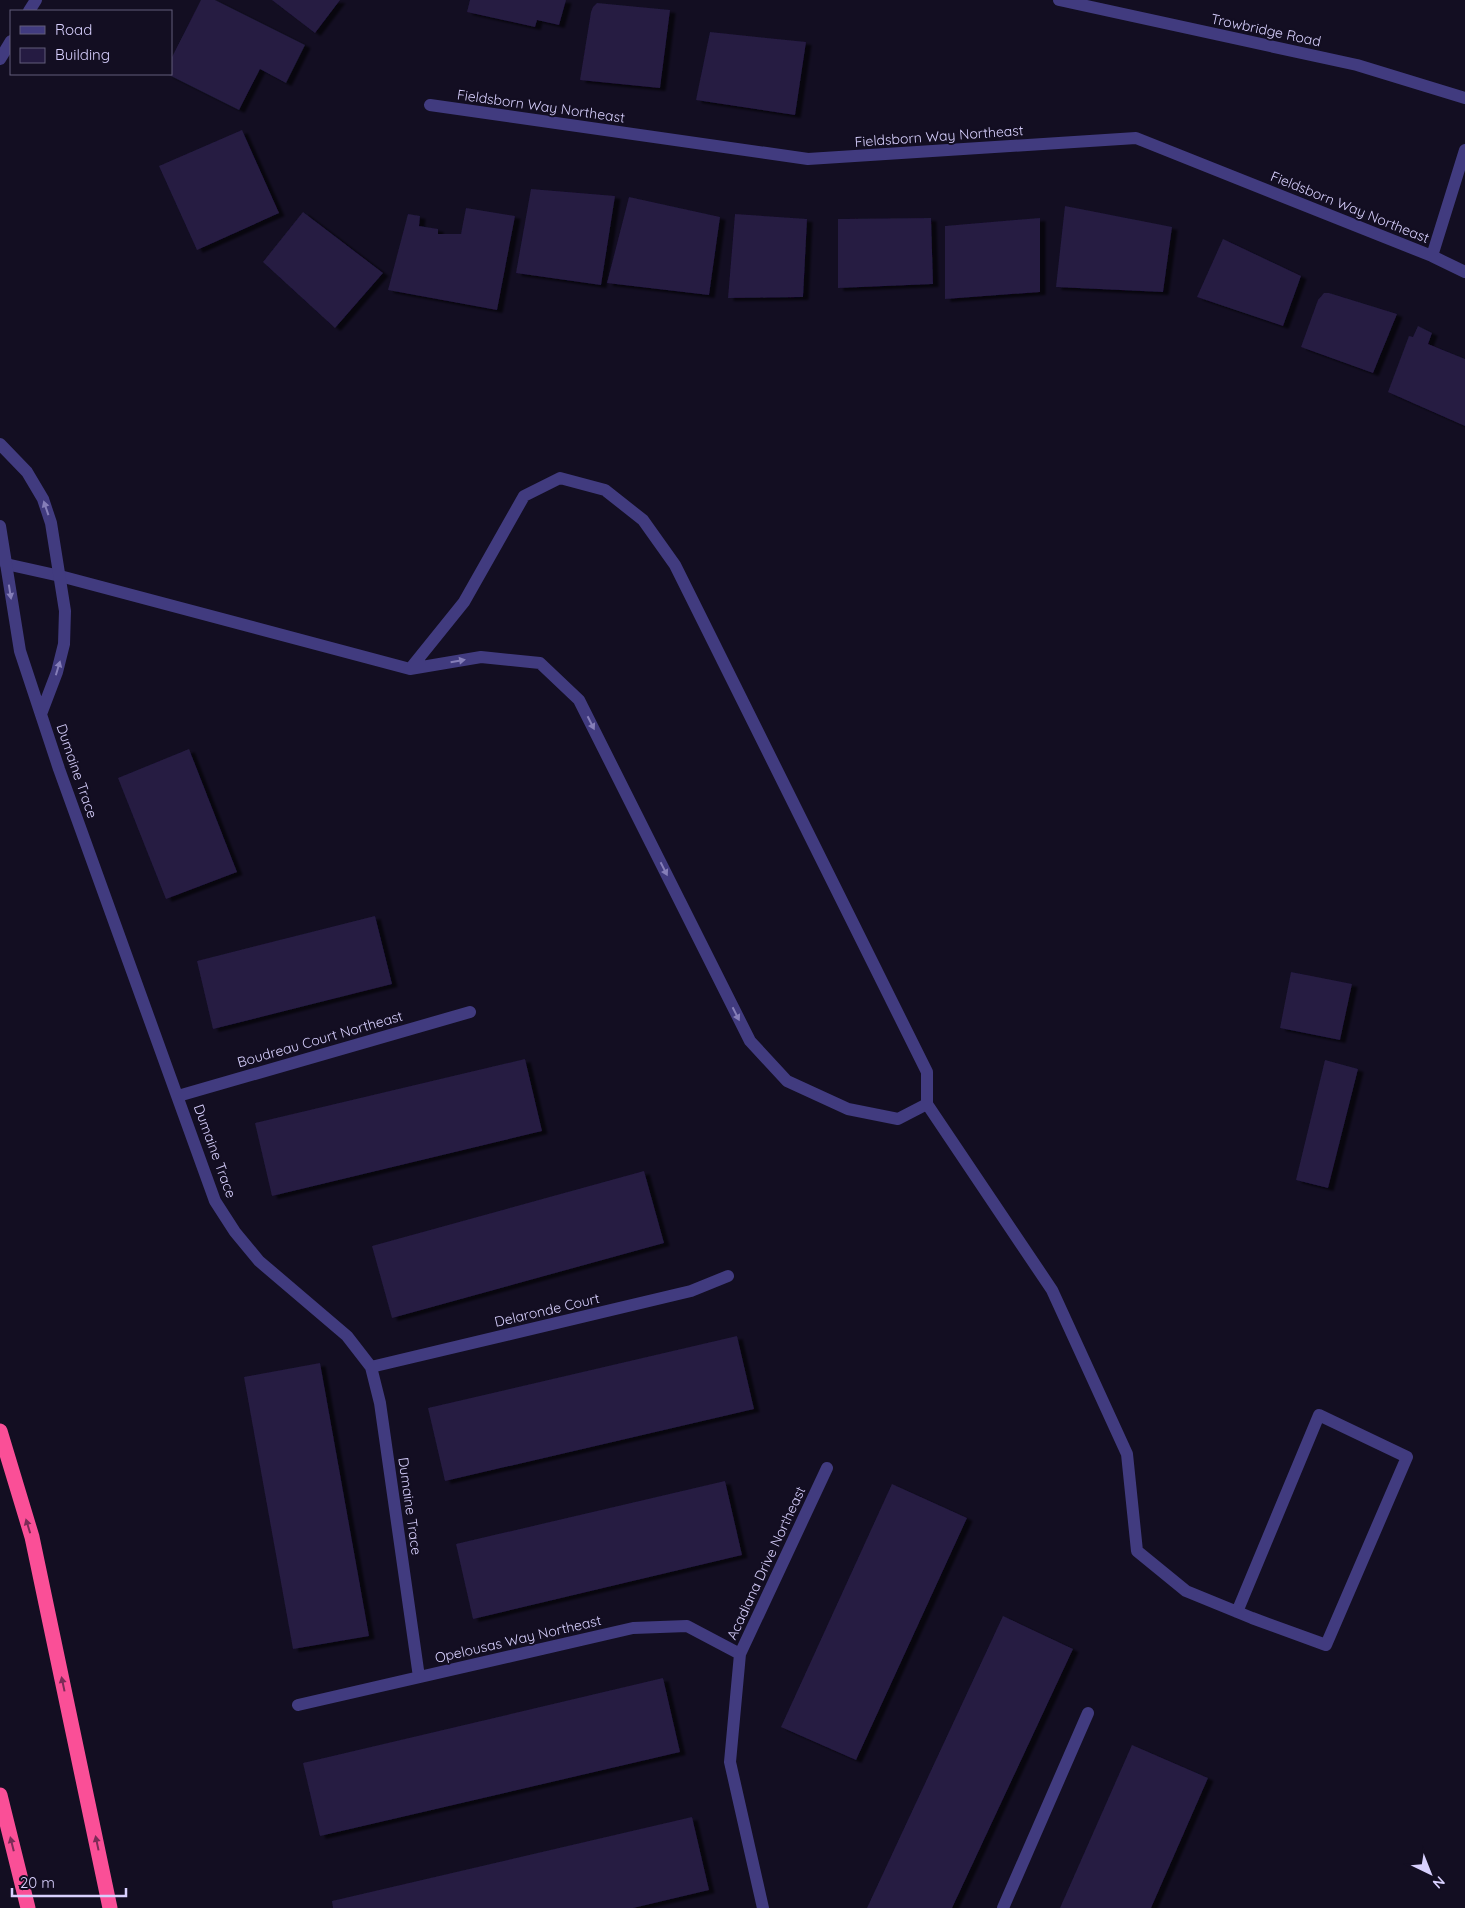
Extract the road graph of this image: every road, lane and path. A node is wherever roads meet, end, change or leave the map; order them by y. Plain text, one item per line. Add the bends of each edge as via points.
1 (1059, 0) edge
2 (10, 43) edge
3 (0, 59) edge
4 (1465, 98) edge
5 (430, 105) dead end
6 (1465, 150) edge
7 (1432, 256) junction
8 (1465, 272) edge
9 (0, 444) edge
10 (0, 526) edge
11 (6, 564) junction
12 (60, 576) junction
13 (410, 669) junction
14 (41, 714) junction
15 (470, 1012) dead end
16 (178, 1096) junction
17 (927, 1104) junction
18 (728, 1276) dead end
19 (371, 1367) junction
20 (0, 1431) edge
21 (827, 1468) dead end
22 (1237, 1612) junction
23 (740, 1654) junction
24 (418, 1677) junction
25 (298, 1705) dead end
26 (1088, 1713) dead end
27 (0, 1795) edge
28 (28, 1908) edge
29 (110, 1908) edge
30 (762, 1908) edge
31 (1003, 1908) edge

1 - 4 street, Trowbridge Road via 1357,65
2 - 3 street
5 - 7 street, Fieldsborn Way Northeast via 808,159 1136,138
6 - 7 street, Fieldsborn Way Northeast
7 - 8 street, Fieldsborn Way Northeast
12 -> 9 street, Dumaine Trace via 51,523 43,499 28,472
10 - 11 street, Dumaine Trace
11 - 12 street
11 -> 14 street, Dumaine Trace via 20,651
12 - 13 street
14 -> 12 street, Dumaine Trace via 64,644 65,611
13 -> 17 street via 481,657 540,663 579,700 750,1042 788,1081 848,1109 898,1119
13 - 17 street via 464,602 524,496 560,478 604,490 643,520 674,565 927,1072
14 - 16 street, Dumaine Trace
15 - 16 street, Boudreau Court Northeast
16 - 19 street, Dumaine Trace via 215,1201 235,1232 259,1261 348,1336
17 - 22 street via 1052,1290 1127,1454 1137,1551 1186,1591
18 - 19 street, Delaronde Court via 691,1291
19 - 24 street, Dumaine Trace via 380,1403
29 -> 20 highway via 32,1537
21 - 23 street, Acadiana Drive Northeast
22 - 22 street via 1326,1645 1407,1457 1319,1415
23 - 24 street, Opelousas Way Northeast via 687,1626 633,1628
23 - 30 street, Acadiana Drive Northeast via 730,1762
24 - 25 street, Opelousas Way Northeast
26 - 31 street
28 -> 27 highway

